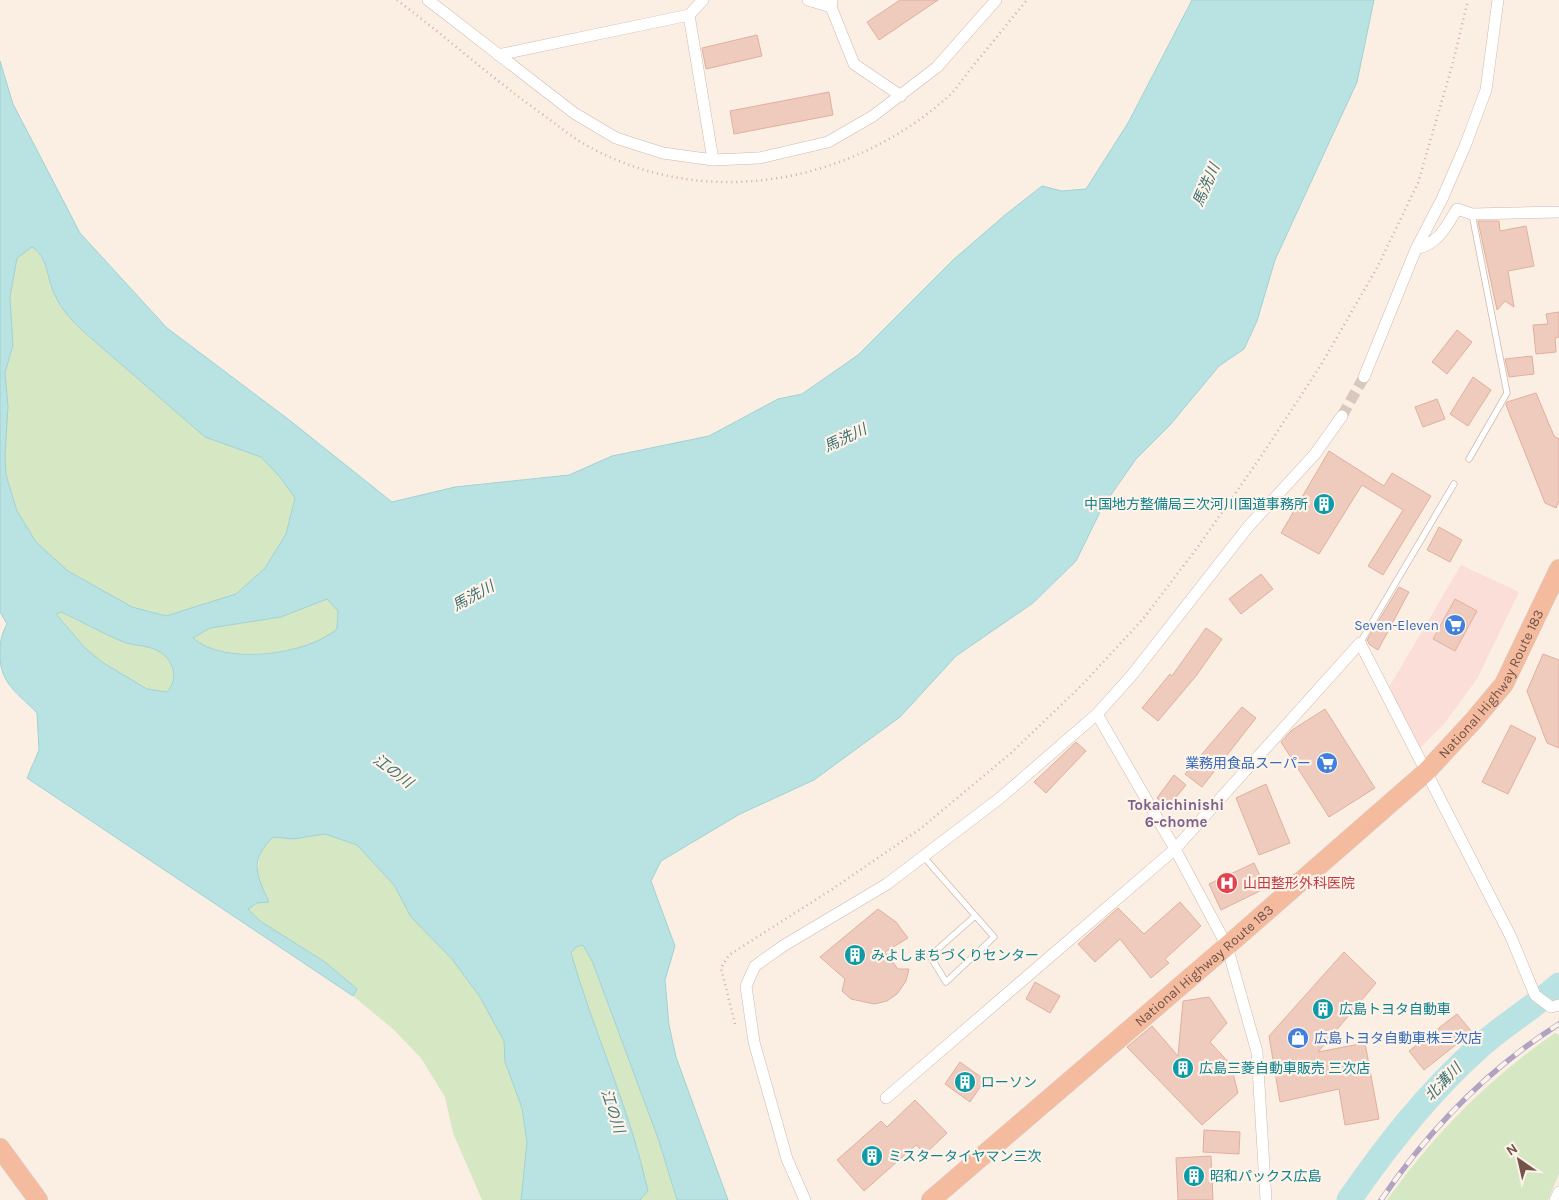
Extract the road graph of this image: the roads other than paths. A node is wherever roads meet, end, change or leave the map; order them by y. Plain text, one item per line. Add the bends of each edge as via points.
1 (428, 0) edge
2 (703, 0) edge
3 (808, 0) edge
4 (996, 0) edge
5 (1498, 0) edge
6 (832, 4) edge
7 (689, 15) junction
8 (498, 56) junction
9 (901, 96) junction
10 (713, 160) junction
11 (1559, 212) edge
12 (1472, 214) junction
13 (1416, 249) junction
14 (1364, 377) tunnel mouth
15 (1342, 416) tunnel mouth
16 (1469, 459) dead end
17 (1454, 484) dead end
18 (1559, 568) edge
19 (1360, 643) junction
20 (1098, 714) junction
21 (1426, 772) junction
22 (1175, 849) junction
23 (923, 856) junction
24 (975, 916) junction
25 (1227, 946) junction
26 (1559, 1005) edge
27 (886, 1098) dead end
28 (3, 1158) edge
29 (1559, 1192) edge
30 (38, 1200) edge
31 (805, 1200) edge
32 (931, 1200) edge
33 (1266, 1200) edge
34 (1555, 1200) edge

1 - 8 street
2 - 7 street
3 - 6 street
4 - 9 street via 937,67
5 - 13 street via 1486,90 1442,199
6 - 9 street via 854,64
7 - 8 street
7 - 10 street
8 - 10 street via 574,113 616,138 663,153
9 - 10 street via 828,142 758,158
11 - 12 street
12 - 13 street via 1457,209 1440,236 1428,246
12 - 16 lane via 1507,393
13 - 14 street
15 - 20 street via 1315,454 1248,527
17 - 19 lane
18 - 21 highway, National Highway Route 183 via 1504,684
19 - 21 street
19 - 22 street
20 - 22 street
20 - 23 street via 1000,798
21 - 25 highway, National Highway Route 183
21 - 26 street via 1510,937 1534,995 1551,1007
22 - 25 street
22 - 27 street
23 - 24 lane
23 - 31 street via 887,884 755,966 746,986 754,1042 787,1159
24 - 24 lane via 994,937 946,982 930,956
25 - 32 highway, National Highway Route 183
25 - 33 street via 1257,1052
28 - 30 highway
29 - 34 street

